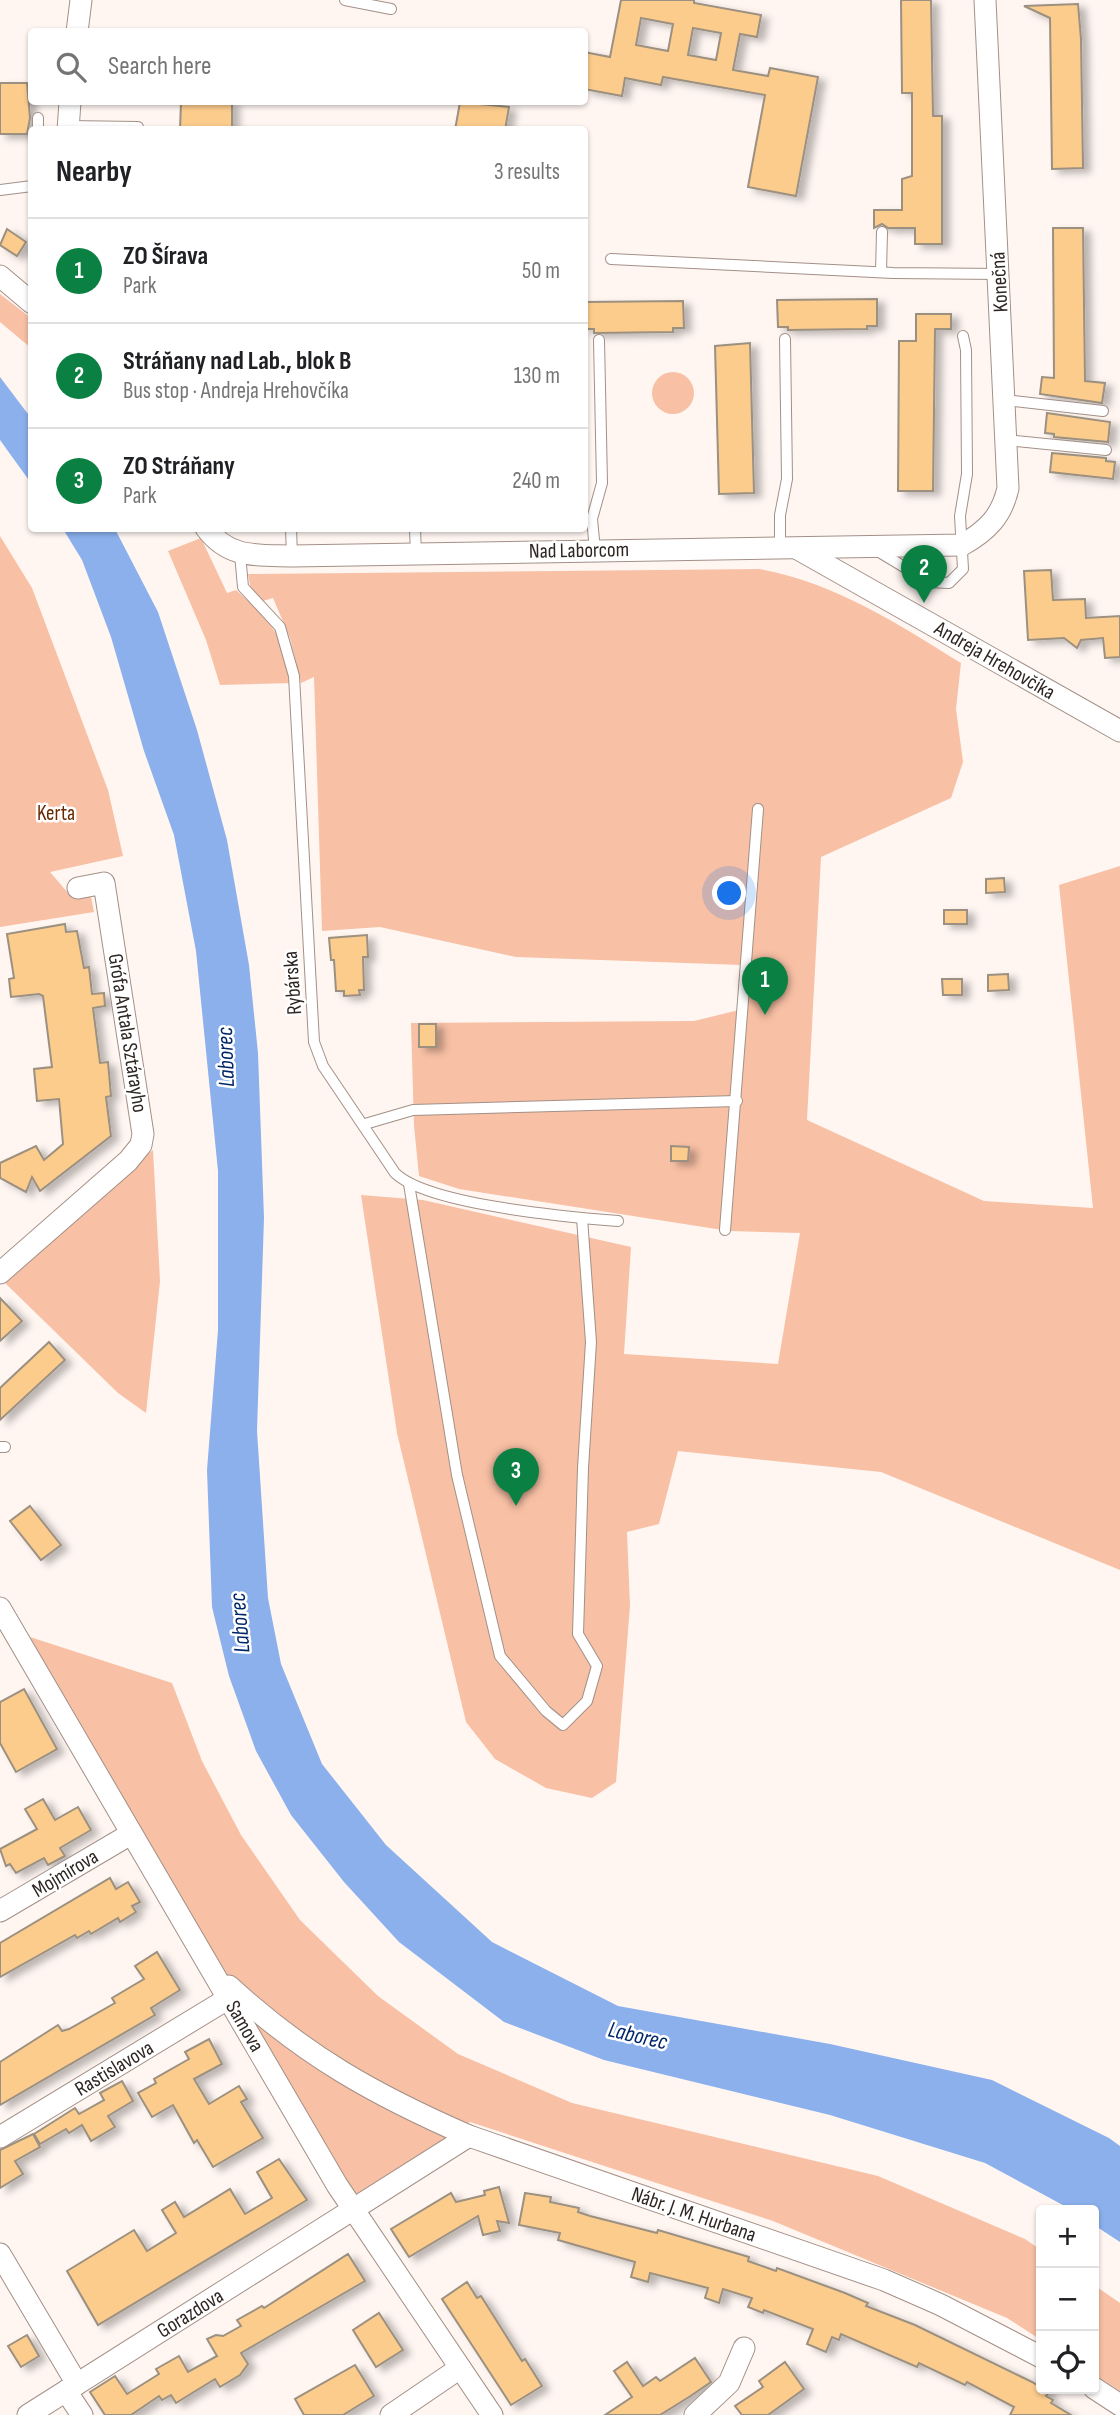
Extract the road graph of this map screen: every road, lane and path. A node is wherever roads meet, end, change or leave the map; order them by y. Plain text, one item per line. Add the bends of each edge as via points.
1 (81, 0) edge
2 (345, 0) edge
3 (985, 0) edge
4 (391, 9) dead end
5 (78, 28) edge
6 (70, 105) edge
7 (68, 126) edge
8 (28, 186) edge
9 (0, 190) edge
10 (882, 232) dead end
11 (611, 259) dead end
12 (881, 272) junction
13 (1000, 274) junction
14 (0, 276) edge
15 (28, 300) edge
16 (963, 336) dead end
17 (785, 339) dead end
18 (599, 340) dead end
19 (1004, 400) junction
20 (1103, 411) dead end
21 (1005, 440) junction
22 (1106, 450) dead end
23 (210, 532) edge
24 (291, 532) edge
25 (415, 532) edge
26 (962, 545) junction
27 (870, 547) junction
28 (788, 548) junction
29 (595, 550) junction
30 (240, 554) junction
31 (416, 555) junction
32 (292, 556) junction
33 (1120, 731) edge
34 (758, 809) dead end
35 (78, 888) dead end
36 (737, 1101) junction
37 (365, 1125) junction
38 (409, 1184) junction
39 (582, 1218) junction
40 (618, 1221) dead end
41 (725, 1230) dead end
42 (0, 1273) edge
43 (0, 1608) edge
44 (6, 1632) edge
45 (129, 1835) junction
46 (0, 1911) edge
47 (212, 1970) junction
48 (229, 1998) junction
49 (469, 2136) junction
50 (0, 2137) edge
51 (353, 2211) junction
52 (0, 2254) edge
53 (744, 2348) dead end
54 (1036, 2354) edge
55 (460, 2368) junction
56 (72, 2387) junction
57 (1099, 2391) edge
58 (1120, 2405) edge
59 (28, 2415) edge
60 (82, 2415) edge
61 (391, 2415) edge
62 (492, 2415) edge
63 (695, 2415) edge

1 - 5 street
2 - 4 lane
3 - 13 street, Konečná
6 - 7 street
8 - 9 lane
10 - 12 lane
11 - 12 lane
12 - 13 lane
13 - 19 street, Konečná
14 - 15 street
16 - 26 lane via 967,474 960,516
17 - 28 lane via 787,479 780,515
18 - 29 lane via 602,483 592,519
19 - 20 lane
19 - 21 street, Konečná
21 - 22 lane
21 - 26 street, Konečná via 1008,488 1004,506 984,533
23 - 30 street via 225,548
24 - 32 lane
25 - 31 lane
26 - 27 street, Nad Laborcom
26 - 27 lane via 963,569 955,580 940,584
27 - 28 street, Nad Laborcom
28 - 29 street, Nad Laborcom
28 - 33 street, Andreja Hrehovčíka
29 - 31 street, Nad Laborcom
30 - 32 street, Nad Laborcom
30 - 37 lane, Rybárska via 243,587 280,627 294,676 314,1042 323,1066
31 - 32 street, Nad Laborcom
34 - 36 lane
35 - 42 street, Grófa Antala Sztárayho via 104,883 143,1134 141,1145
36 - 37 lane via 413,1110
36 - 41 lane
37 - 38 lane, Rybárska via 395,1173
38 - 39 lane via 495,1206
38 - 39 lane via 457,1475 500,1656 563,1725 587,1701 597,1666 578,1633 591,1342
39 - 40 lane
43 - 44 street, Samova
44 - 45 street, Samova
45 - 46 street, Mojmírova
45 - 47 street, Samova
47 - 48 street, Samova
47 - 49 street, Nábr. J. M. Hurbana via 298,2045 354,2080
48 - 50 street, Rastislavova
48 - 51 street, Samova
49 - 51 street
49 - 54 street, Nábr. J. M. Hurbana via 884,2280
51 - 55 street, Samova
51 - 56 street, Gorazdova
52 - 56 street
53 - 63 street via 729,2383
55 - 61 street
55 - 62 street, Samova
56 - 59 street, Gorazdova
56 - 60 street
57 - 58 street

